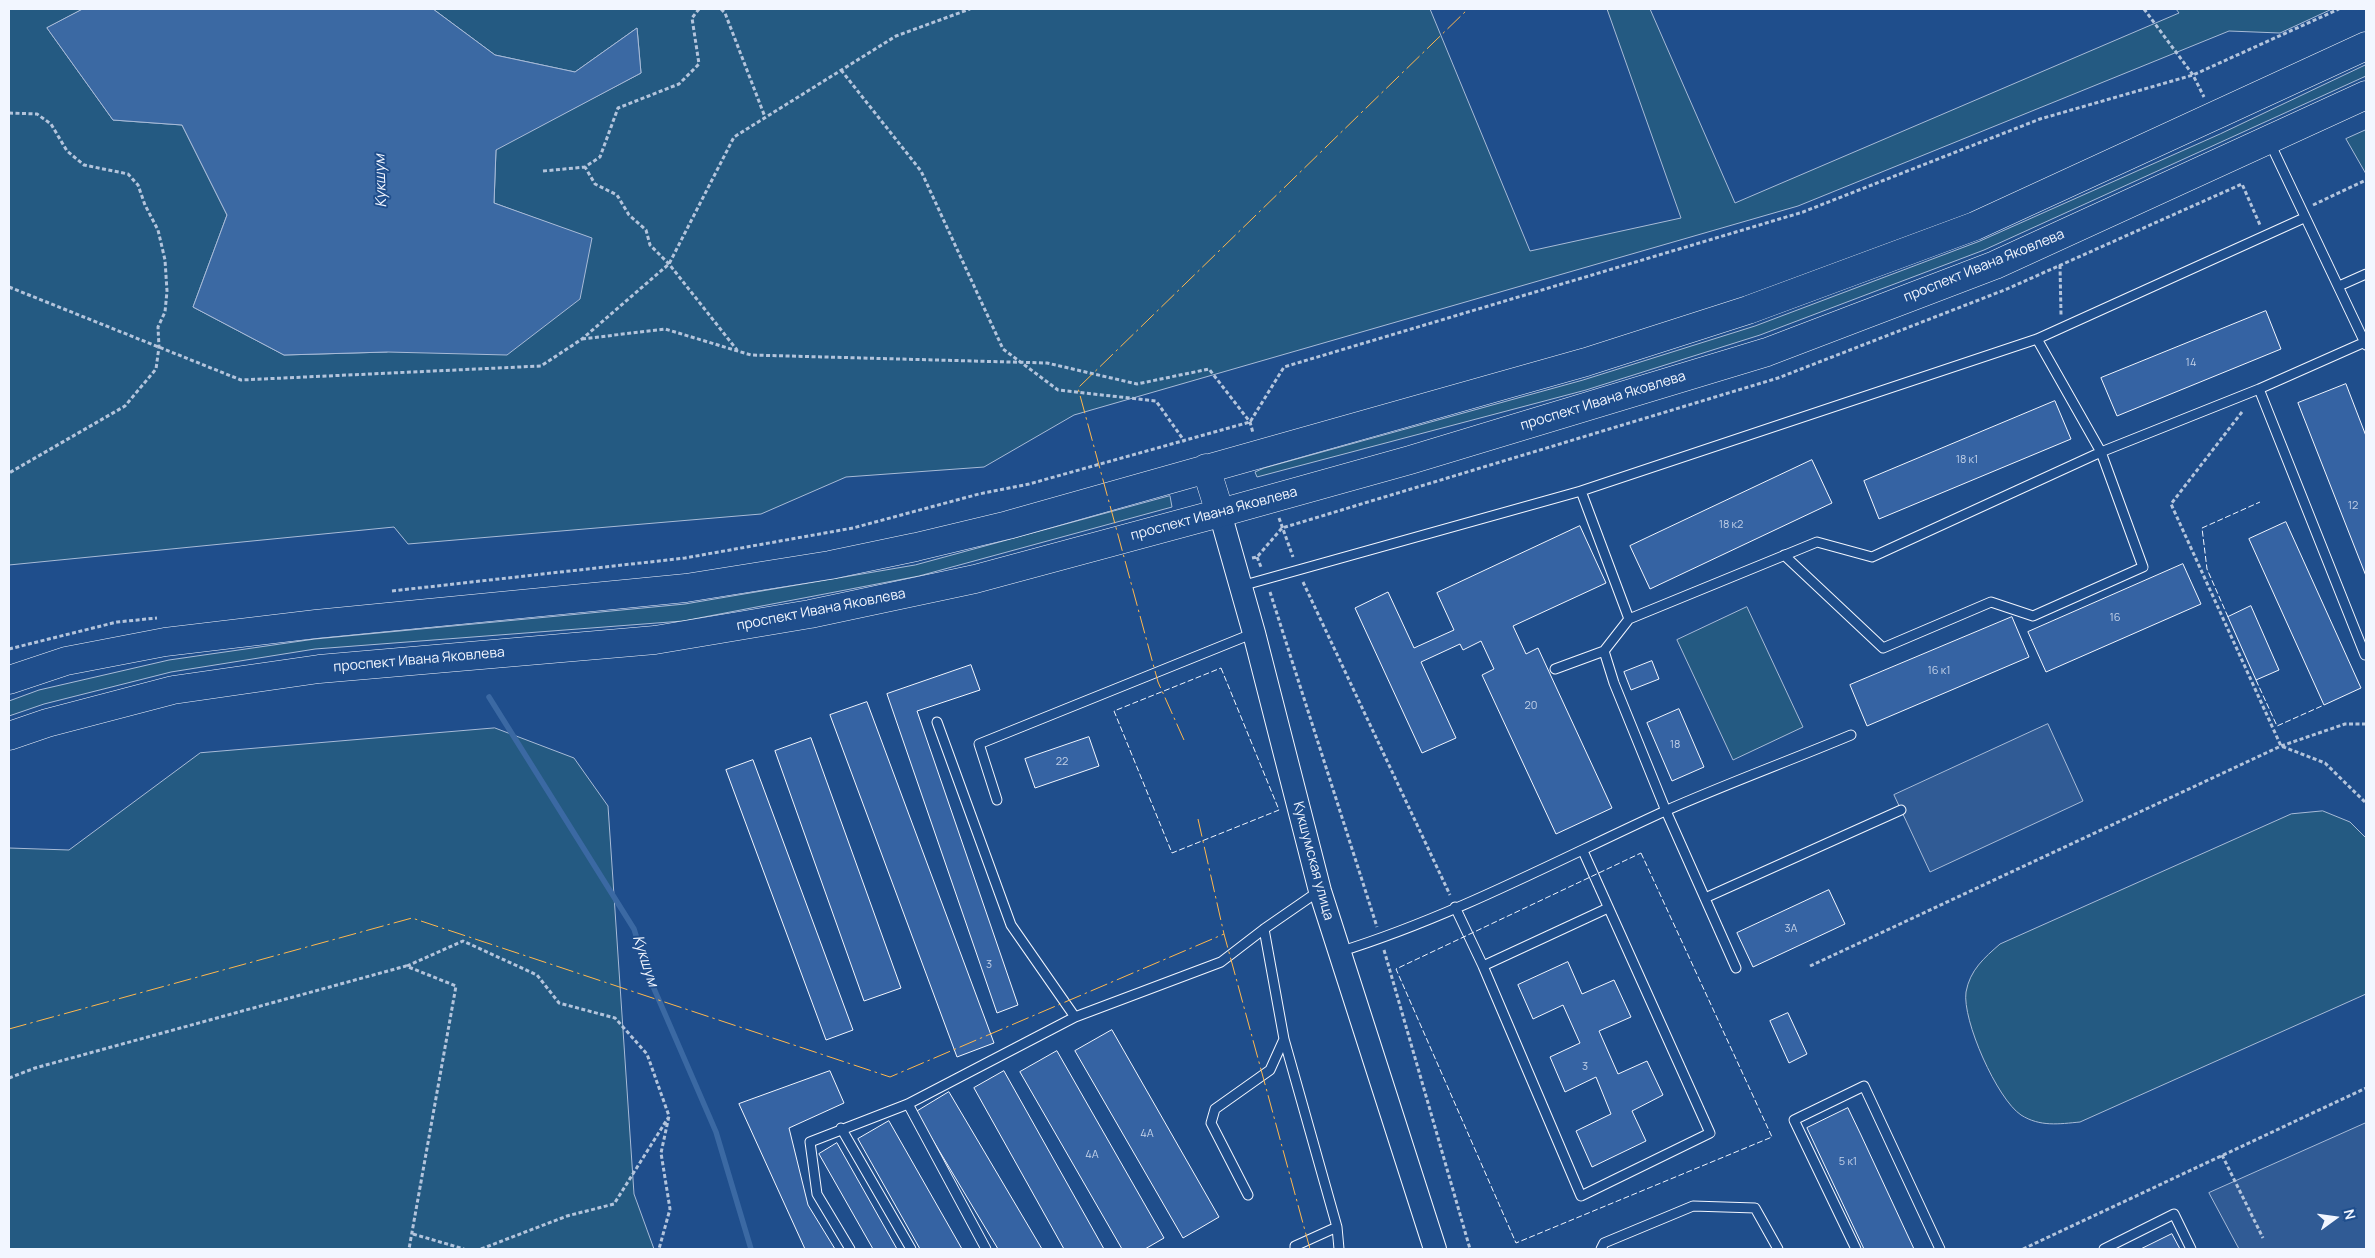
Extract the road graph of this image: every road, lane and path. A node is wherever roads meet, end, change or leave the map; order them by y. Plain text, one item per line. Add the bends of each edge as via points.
1 (699, 9) edge
2 (721, 9) edge
3 (970, 9) edge
4 (2144, 9) edge
5 (2339, 9) edge
6 (2366, 46) edge
7 (841, 70) junction
8 (2193, 75) junction
9 (2366, 95) edge
10 (2205, 99) dead end
11 (9, 113) edge
12 (765, 118) junction
13 (2269, 140) junction
14 (585, 167) junction
15 (543, 170) dead end
16 (2366, 180) edge
17 (2310, 206) dead end
18 (2304, 218) junction
19 (669, 264) junction
20 (2060, 265) dead end
21 (2366, 274) edge
22 (2339, 286) junction
23 (9, 287) edge
24 (2061, 329) junction
25 (582, 339) junction
26 (2037, 339) junction
27 (2365, 344) edge
28 (159, 347) junction
29 (738, 351) junction
30 (2259, 389) junction
31 (1250, 422) junction
32 (1185, 442) junction
33 (2100, 452) junction
34 (1206, 468) junction
35 (9, 473) edge
36 (1581, 491) junction
37 (1220, 513) junction
38 (1784, 555) junction
39 (1297, 569) junction
40 (1266, 579) junction
41 (1241, 586) junction
42 (391, 591) dead end
43 (166, 617) dead end
44 (1629, 619) junction
45 (1254, 632) junction
46 (9, 649) edge
47 (1604, 651) junction
48 (2365, 656) dead end
49 (66, 662) junction
50 (1555, 669) dead end
51 (9, 674) edge
52 (9, 680) edge
53 (938, 722) dead end
54 (2366, 724) edge
55 (9, 736) edge
56 (1851, 736) dead end
57 (2281, 746) junction
58 (997, 800) dead end
59 (2366, 803) edge
60 (1901, 810) dead end
61 (1666, 811) junction
62 (1584, 851) junction
63 (1320, 890) junction
64 (1705, 898) junction
65 (1455, 907) junction
66 (1608, 908) junction
67 (1264, 929) junction
68 (1380, 937) junction
69 (1338, 952) junction
70 (406, 966) junction
71 (1483, 966) junction
72 (1810, 966) dead end
73 (1736, 968) dead end
74 (1075, 1017) junction
75 (1284, 1039) junction
76 (9, 1078) edge
77 (2366, 1088) edge
78 (908, 1104) junction
79 (669, 1116) junction
80 (841, 1128) junction
81 (2222, 1155) junction
82 (1248, 1195) dead end
83 (1337, 1227) junction
84 (414, 1234) junction
85 (2262, 1238) dead end
86 (409, 1249) edge
87 (464, 1249) edge
88 (481, 1249) edge
89 (659, 1249) edge
90 (850, 1249) edge
91 (911, 1249) edge
92 (986, 1249) edge
93 (1295, 1249) edge
94 (1339, 1249) edge
95 (1435, 1249) edge
96 (1470, 1249) edge
97 (1601, 1249) edge
98 (1778, 1249) edge
99 (1856, 1249) edge
100 (1940, 1249) edge
101 (2023, 1249) edge
102 (2104, 1249) edge
103 (2191, 1249) edge

1 - 14 path via 692,18 699,64 679,84 618,108 600,157
2 - 12 path
3 - 7 path via 896,36
4 - 8 path
5 - 8 path
6 - 34 main road via 1976,226 1748,310 1586,362
7 - 12 path
7 - 32 path via 921,171 1003,349 1058,390 1156,401
8 - 10 path
8 - 31 path via 2040,119 1803,212 1284,367
9 - 13 main road, проспект Ивана Яковлева
11 - 28 path via 37,114 51,124 67,151 84,165 128,174 138,185 158,230 164,260 167,291 165,312 158,327
12 - 19 path via 734,137
13 - 18 lane
13 - 37 main road, проспект Ивана Яковлева via 1995,265 1767,352 1410,460
14 - 15 path
14 - 19 path via 595,184 617,194 629,215 646,230 650,245
16 - 17 path
18 - 22 lane
18 - 24 lane
19 - 25 path
19 - 29 path
20 - 24 path
21 - 22 lane
22 - 27 lane
23 - 28 path
24 - 26 lane
25 - 28 path via 542,366 241,380
25 - 29 path via 665,329
26 - 33 lane
26 - 36 lane
27 - 30 lane
28 - 35 path via 156,369 125,406
29 - 31 path via 751,355 1047,363 1137,384 1209,369
30 - 33 lane
30 - 48 lane
30 - 57 path via 2171,504
31 - 32 path
32 - 42 path via 853,528 685,558
33 - 38 lane via 1872,557 1817,542
33 - 38 lane via 2143,566 2033,616 1991,602 1883,648
34 - 37 main road, Кукшумская улица
34 - 49 main road via 1008,524 830,565 686,588 165,642
36 - 39 lane
36 - 44 lane
37 - 41 street, Кукшумская улица
37 - 55 main road, проспект Ивана Яковлева via 976,579 810,614 655,640 319,669 183,689 47,723
38 - 44 lane
39 - 40 lane
39 - 40 path via 1282,528 1257,556
39 - 65 path
40 - 41 lane
40 - 68 path
41 - 45 street, Кукшумская улица
43 - 46 path via 117,622
44 - 47 lane
45 - 58 lane via 979,744
45 - 63 street, Кукшумская улица
47 - 50 lane
47 - 61 lane
49 - 51 lane
49 - 52 main road
53 - 74 lane via 1011,925
54 - 57 path via 2345,724
56 - 61 lane
57 - 59 path via 2325,763
57 - 72 path
60 - 64 lane
61 - 62 lane
61 - 64 lane
62 - 65 lane
62 - 66 lane
63 - 67 lane
63 - 69 street, Кукшумская улица
64 - 73 lane
65 - 68 lane
65 - 71 lane
66 - 71 lane
66 - 71 lane via 1710,1133 1581,1196
67 - 74 lane via 1221,962
67 - 75 lane
68 - 69 lane
68 - 96 path
69 - 95 street, Кукшумская улица
70 - 76 path via 35,1068
70 - 79 path via 463,941 537,975 559,1003 614,1018 647,1054
70 - 84 path via 456,986
74 - 78 lane
75 - 82 lane via 1270,1070 1215,1109 1211,1123
75 - 83 lane
77 - 81 path
78 - 80 lane
78 - 92 lane
79 - 88 path via 614,1204 567,1216
79 - 89 path via 661,1153 670,1209
80 - 90 lane via 810,1142 817,1194
80 - 91 lane
81 - 85 path
81 - 101 path
83 - 93 lane via 1295,1246
83 - 94 lane
84 - 86 path
84 - 87 path
97 - 98 lane via 1604,1243 1693,1206 1756,1208
99 - 100 lane via 1794,1120 1864,1086
102 - 103 lane via 2174,1214

